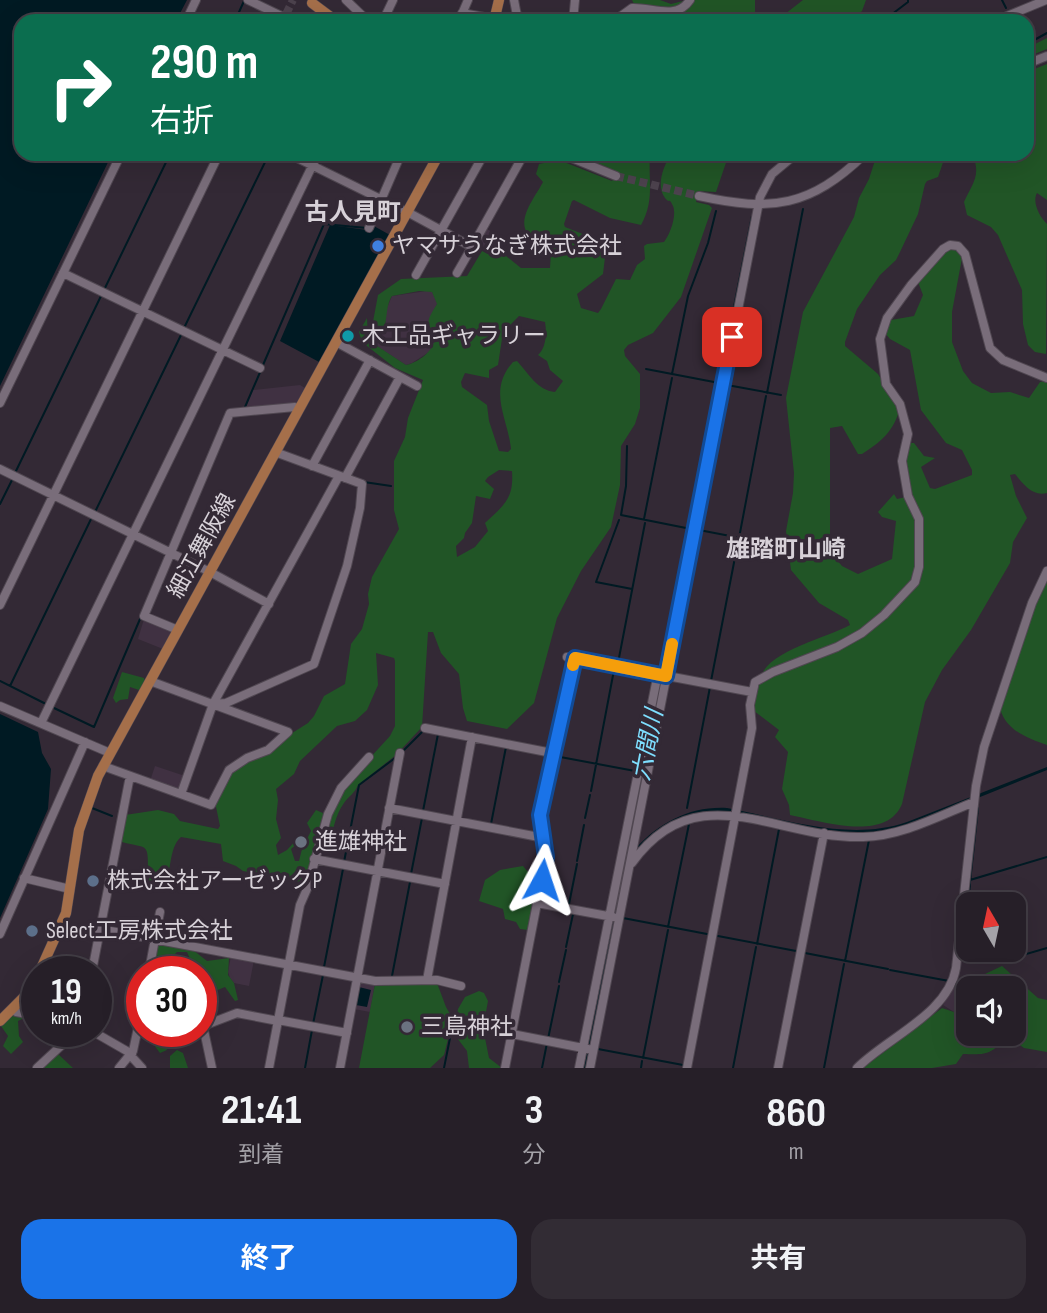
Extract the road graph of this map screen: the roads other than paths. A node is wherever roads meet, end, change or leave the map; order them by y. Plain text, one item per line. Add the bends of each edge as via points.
1 (248, 0) edge
2 (346, 0) edge
3 (690, 0) edge
4 (1046, 0) edge
5 (312, 3) dead end
6 (627, 10) edge
7 (277, 14) edge
8 (326, 14) edge
9 (361, 14) edge
10 (1012, 14) edge
11 (118, 161) edge
12 (216, 161) edge
13 (303, 161) edge
14 (315, 161) edge
15 (398, 161) edge
16 (435, 161) edge
17 (480, 161) edge
18 (520, 161) edge
19 (579, 161) edge
20 (788, 161) edge
21 (857, 161) edge
22 (313, 166) junction
23 (616, 176) tunnel mouth
24 (699, 196) tunnel mouth
25 (382, 199) junction
26 (758, 205) junction
27 (407, 212) junction
28 (369, 228) dead end
29 (441, 230) junction
30 (472, 247) junction
31 (63, 273) junction
32 (457, 274) dead end
33 (416, 275) dead end
34 (143, 311) junction
35 (336, 342) junction
36 (223, 350) junction
37 (370, 360) junction
38 (260, 368) dead end
39 (400, 377) junction
40 (1047, 378) edge
41 (417, 386) dead end
42 (0, 403) edge
43 (299, 409) junction
44 (275, 452) junction
45 (312, 466) junction
46 (0, 470) edge
47 (342, 477) junction
48 (53, 495) junction
49 (133, 534) junction
50 (171, 553) junction
51 (1047, 571) edge
52 (210, 572) junction
53 (269, 604) junction
54 (0, 605) edge
55 (178, 630) junction
56 (661, 675) junction
57 (150, 681) junction
58 (751, 692) junction
59 (213, 704) junction
60 (0, 706) edge
61 (41, 723) junction
62 (425, 728) dead end
63 (472, 737) junction
64 (85, 742) junction
65 (400, 753) dead end
66 (552, 753) junction
67 (110, 754) junction
68 (369, 757) dead end
69 (103, 766) junction
70 (130, 776) junction
71 (181, 794) junction
72 (975, 798) junction
73 (389, 808) junction
74 (736, 813) junction
75 (456, 822) junction
76 (824, 833) junction
77 (544, 838) junction
78 (314, 859) junction
79 (630, 866) junction
80 (377, 871) junction
81 (24, 878) junction
82 (445, 884) junction
83 (69, 889) junction
84 (537, 903) junction
85 (160, 912) dead end
86 (615, 918) junction
87 (100, 929) junction
88 (0, 933) edge
89 (155, 940) junction
90 (47, 956) edge
91 (95, 956) edge
92 (152, 956) edge
93 (289, 965) junction
94 (357, 978) junction
95 (427, 980) junction
96 (461, 985) dead end
97 (21, 999) edge
98 (13, 1009) junction
99 (21, 1013) edge
100 (0, 1021) edge
101 (278, 1021) junction
102 (346, 1034) junction
103 (512, 1034) junction
104 (112, 1043) edge
105 (60, 1047) edge
106 (133, 1047) edge
107 (588, 1049) junction
108 (131, 1055) junction
109 (37, 1068) edge
110 (119, 1068) edge
111 (142, 1068) edge
112 (212, 1068) edge
113 (269, 1068) edge
114 (340, 1068) edge
115 (505, 1068) edge
116 (579, 1068) edge
117 (590, 1068) edge
118 (687, 1068) edge
119 (778, 1068) edge
120 (857, 1068) edge

1 - 7 street
2 - 9 street
3 - 6 street via 673,12
4 - 10 street
5 - 8 main road
11 - 31 street
12 - 34 street
13 - 22 street
14 - 22 street
15 - 25 street
16 - 27 main road, 細江舞阪線
17 - 29 street
18 - 30 street
19 - 23 street
20 - 26 street via 769,180
21 - 26 street via 810,195
22 - 25 street
22 - 36 street
24 - 26 street
25 - 27 street
25 - 28 street
26 - 56 street
27 - 29 street
27 - 35 main road, 細江舞阪線
29 - 30 street
29 - 33 street
30 - 32 street
31 - 34 street
31 - 42 street
34 - 36 street
34 - 48 street
35 - 37 street
35 - 43 main road, 細江舞阪線
36 - 38 street
36 - 49 street
37 - 39 street
37 - 45 street
39 - 41 street
39 - 47 street
40 - 58 street via 994,352 964,251 946,246 887,318 880,339 886,384 902,407 908,434 902,461 908,496 919,519 915,582 862,633 760,678
43 - 44 main road, 細江舞阪線
43 - 50 street via 230,413
44 - 45 street
44 - 52 main road, 細江舞阪線
45 - 47 street
46 - 48 street
47 - 53 street
47 - 59 street via 363,486 360,508 347,566 314,664 226,704
48 - 49 street
48 - 54 street
49 - 50 street
49 - 61 street
50 - 52 street
50 - 55 street via 144,616
51 - 72 street via 987,734
52 - 53 street
52 - 55 main road, 細江舞阪線
53 - 59 street
55 - 57 main road, 細江舞阪線
56 - 58 street
56 - 66 street via 571,657
56 - 79 street
56 - 86 street
57 - 59 street
57 - 67 main road, 細江舞阪線
58 - 74 street via 753,723
59 - 71 street
59 - 71 street via 288,732 268,750 229,770 211,805
60 - 61 street
61 - 64 street
62 - 63 street
63 - 66 street
63 - 75 street
64 - 67 street
64 - 81 street
65 - 73 street
66 - 77 street via 539,820
67 - 69 main road, 細江舞阪線
68 - 78 street via 338,792
69 - 70 street
69 - 83 main road, 細江舞阪線 via 81,821
70 - 71 street
70 - 87 street
72 - 76 street via 885,835
72 - 120 street via 953,983 937,1006
73 - 75 street
73 - 80 street
74 - 76 street
74 - 79 street via 676,824 655,838
74 - 118 street
75 - 77 street
75 - 82 street
76 - 119 street
77 - 84 street via 546,857
78 - 80 street
78 - 93 street
79 - 86 street
80 - 82 street
80 - 94 street
81 - 83 street
81 - 88 street
82 - 95 street
83 - 90 main road, 細江舞阪線 via 64,918
84 - 86 street
84 - 103 street
85 - 89 street
86 - 107 street
87 - 89 street
87 - 91 street
89 - 92 street
89 - 93 street
93 - 94 street
93 - 101 street
94 - 95 street
94 - 102 street
95 - 96 street
97 - 98 main road
98 - 99 street
98 - 100 main road
101 - 102 street
101 - 112 street via 237,1013 203,1026
101 - 113 street
102 - 114 street
103 - 107 street
103 - 115 street
104 - 108 street
105 - 109 street
106 - 108 street
107 - 116 street
107 - 117 street
108 - 110 street
108 - 111 street

